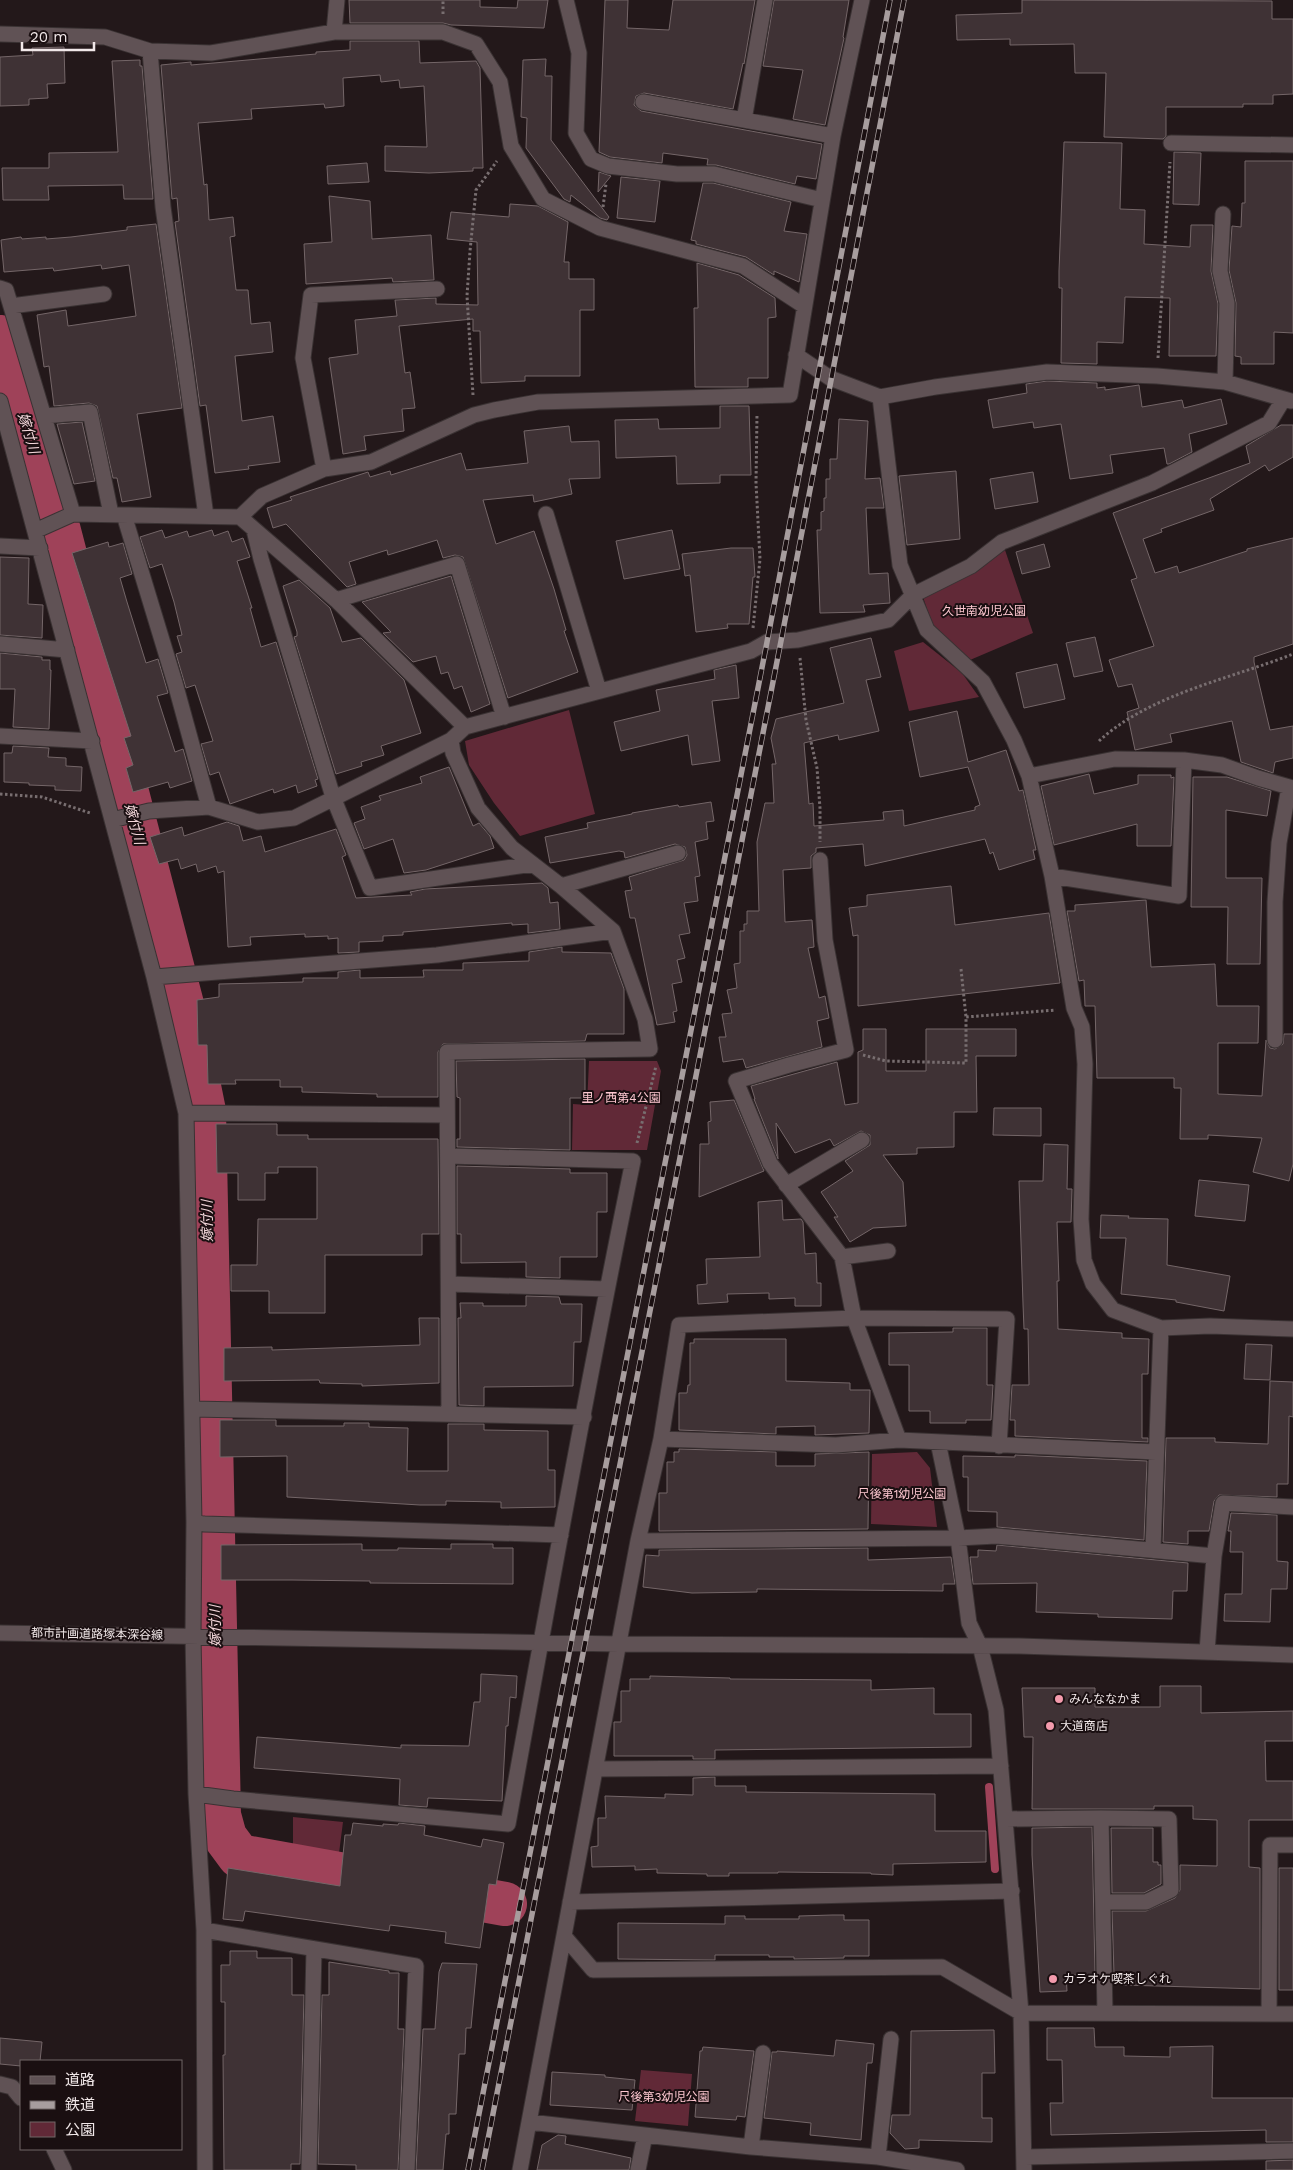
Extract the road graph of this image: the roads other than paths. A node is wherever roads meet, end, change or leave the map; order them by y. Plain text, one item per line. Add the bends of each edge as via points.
1 (337, 0) edge
2 (566, 0) edge
3 (765, 0) edge
4 (862, 0) edge
5 (334, 32) junction
6 (0, 34) edge
7 (150, 51) junction
8 (643, 102) dead end
9 (744, 120) junction
10 (833, 136) junction
11 (1171, 143) road end
12 (1293, 145) edge
13 (822, 200) junction
14 (1223, 214) dead end
15 (3, 288) edge
16 (437, 289) dead end
17 (104, 294) dead end
18 (11, 306) junction
19 (804, 306) junction
20 (796, 355) junction
21 (1225, 382) junction
22 (880, 397) junction
23 (0, 401) edge
24 (1288, 401) edge
25 (44, 416) junction
26 (5, 439) edge
27 (324, 469) junction
28 (73, 514) junction
29 (546, 514) dead end
30 (118, 515) junction
31 (206, 516) junction
32 (240, 517) junction
33 (254, 530) junction
34 (35, 531) junction
35 (0, 546) edge
36 (40, 548) junction
37 (914, 595) junction
38 (336, 600) junction
39 (0, 644) edge
40 (67, 650) junction
41 (600, 691) junction
42 (504, 718) junction
43 (466, 727) junction
44 (0, 736) edge
45 (451, 740) junction
46 (92, 741) junction
47 (1184, 760) junction
48 (1029, 776) junction
49 (1291, 787) edge
50 (333, 797) junction
51 (209, 807) junction
52 (112, 820) junction
53 (678, 853) dead end
54 (820, 860) road end
55 (533, 864) junction
56 (1052, 876) junction
57 (561, 886) junction
58 (613, 931) junction
59 (154, 977) junction
60 (1276, 1040) dead end
61 (186, 1113) junction
62 (447, 1115) junction
63 (862, 1140) dead end
64 (448, 1156) junction
65 (786, 1185) junction
66 (888, 1251) dead end
67 (842, 1256) junction
68 (449, 1284) junction
69 (607, 1289) junction
70 (854, 1318) junction
71 (1161, 1328) junction
72 (1293, 1329) edge
73 (192, 1409) junction
74 (449, 1414) junction
75 (584, 1417) junction
76 (661, 1439) junction
77 (899, 1440) junction
78 (938, 1442) junction
79 (999, 1446) junction
80 (1156, 1452) junction
81 (1293, 1507) edge
82 (194, 1522) junction
83 (561, 1535) junction
84 (958, 1538) junction
85 (638, 1541) junction
86 (1153, 1550) junction
87 (1214, 1556) junction
88 (0, 1633) edge
89 (193, 1636) junction
90 (540, 1642) junction
91 (619, 1644) junction
92 (980, 1646) junction
93 (1207, 1652) junction
94 (1293, 1655) edge
95 (1002, 1766) junction
96 (596, 1769) junction
97 (196, 1794) junction
98 (1006, 1818) junction
99 (1101, 1818) junction
100 (1293, 1845) edge
101 (1012, 1891) junction
102 (570, 1902) junction
103 (1103, 1902) junction
104 (204, 1930) junction
105 (564, 1936) junction
106 (314, 1949) junction
107 (1021, 2013) junction
108 (1105, 2013) junction
109 (1268, 2014) junction
110 (1293, 2014) edge
111 (891, 2039) dead end
112 (763, 2053) dead end
113 (0, 2084) edge
114 (20, 2097) edge
115 (529, 2122) junction
116 (645, 2135) junction
117 (751, 2147) junction
118 (54, 2150) edge
119 (1293, 2151) edge
120 (878, 2156) junction
121 (1024, 2164) edge
122 (64, 2170) edge
123 (205, 2170) edge
124 (309, 2170) edge
125 (407, 2170) edge
126 (520, 2170) edge
127 (638, 2170) edge
128 (957, 2170) edge

1 - 5 street
2 - 13 street via 579,53 576,133 591,160 608,166 677,174 714,174
3 - 9 street
4 - 10 street
5 - 7 street via 211,53
5 - 19 street via 443,32 476,44 500,82 511,146 542,199 600,228 743,266
6 - 7 street via 106,37
7 - 31 street via 163,207
8 - 9 street
9 - 10 street
10 - 13 street
11 - 12 street
13 - 19 street
14 - 21 street via 1220,271 1227,303
15 - 18 street
16 - 27 street via 311,295 303,358
17 - 18 street
18 - 25 street
19 - 20 street
20 - 22 street via 830,378
20 - 27 street via 790,395 538,402 474,415 372,462
21 - 22 street via 1047,372
21 - 24 street
22 - 37 street via 900,565
23 - 26 street
24 - 37 street via 1270,423 1152,483 1002,542 971,566
25 - 28 street
25 - 30 street via 90,412
26 - 34 street
27 - 32 street via 262,496
28 - 30 street
28 - 34 street
29 - 41 street
30 - 31 street
30 - 51 street via 175,683
31 - 32 street
32 - 33 street
33 - 38 street
33 - 50 street
34 - 36 street
35 - 36 street
36 - 40 street
37 - 41 street via 888,620 798,640 767,642 751,651
37 - 48 street via 927,630 983,682
38 - 42 street via 456,564
38 - 43 street
39 - 40 street
40 - 46 street
41 - 42 street
42 - 43 street
43 - 45 street
44 - 46 street
45 - 50 street
45 - 55 street via 453,753 478,808 512,848
46 - 52 street
47 - 48 street via 1134,758 1084,764
47 - 49 street via 1222,765
47 - 56 street via 1178,896
48 - 56 street
49 - 60 street via 1279,843 1275,902
50 - 51 street via 294,818 258,822
50 - 55 street via 370,888
51 - 52 street via 149,811
52 - 59 street
53 - 57 street
54 - 65 street via 825,940 846,1050 736,1081 770,1163
55 - 57 street
56 - 71 street via 1074,1008 1082,1027 1085,1064 1081,1219 1084,1260 1093,1284 1113,1310
57 - 58 street
58 - 59 street via 437,956
58 - 62 street via 646,1019 650,1049 447,1052
59 - 61 street
61 - 62 street
61 - 73 street
62 - 64 street
63 - 65 street
64 - 68 street
64 - 69 street via 633,1161
65 - 67 street
66 - 67 street
67 - 70 street
68 - 69 street
68 - 74 street
69 - 75 street
70 - 76 street via 678,1325
70 - 77 street
70 - 79 street via 1007,1319
71 - 72 street
71 - 80 street
73 - 74 street
73 - 82 street
74 - 75 street
75 - 83 street
76 - 77 street via 836,1445
76 - 85 street
77 - 78 street
78 - 79 street
78 - 84 street
79 - 80 street
80 - 86 street
81 - 87 street via 1223,1503
82 - 83 street
82 - 89 street
83 - 90 street
84 - 85 street
84 - 86 street via 996,1536
84 - 92 street via 969,1623
85 - 91 street
86 - 87 street
87 - 93 street
88 - 89 street, 都市計画道路塚本深谷線
89 - 90 street, 都市計画道路塚本深谷線
89 - 97 street
90 - 91 street, 都市計画道路塚本深谷線
90 - 97 street via 508,1824
91 - 92 street, 都市計画道路塚本深谷線
91 - 96 street
92 - 93 street, 都市計画道路塚本深谷線
92 - 95 street via 996,1710
93 - 94 street, 都市計画道路塚本深谷線
95 - 96 street
95 - 98 street
96 - 102 street
97 - 104 street
98 - 99 street
98 - 101 street
99 - 103 street
99 - 103 street via 1169,1818 1171,1890 1146,1902
100 - 109 street via 1270,1845
101 - 102 street
101 - 107 street
102 - 105 street
103 - 108 street
104 - 106 street
104 - 123 street
105 - 107 street via 593,1970 942,1967
105 - 115 street
106 - 124 street
106 - 125 street via 416,1966
107 - 108 street
107 - 121 street
108 - 109 street
109 - 110 street
111 - 120 street
112 - 117 street
113 - 114 street via 12,2087
115 - 116 street
115 - 126 street
116 - 117 street
116 - 127 street
117 - 120 street
118 - 122 street
119 - 121 street
120 - 128 street

